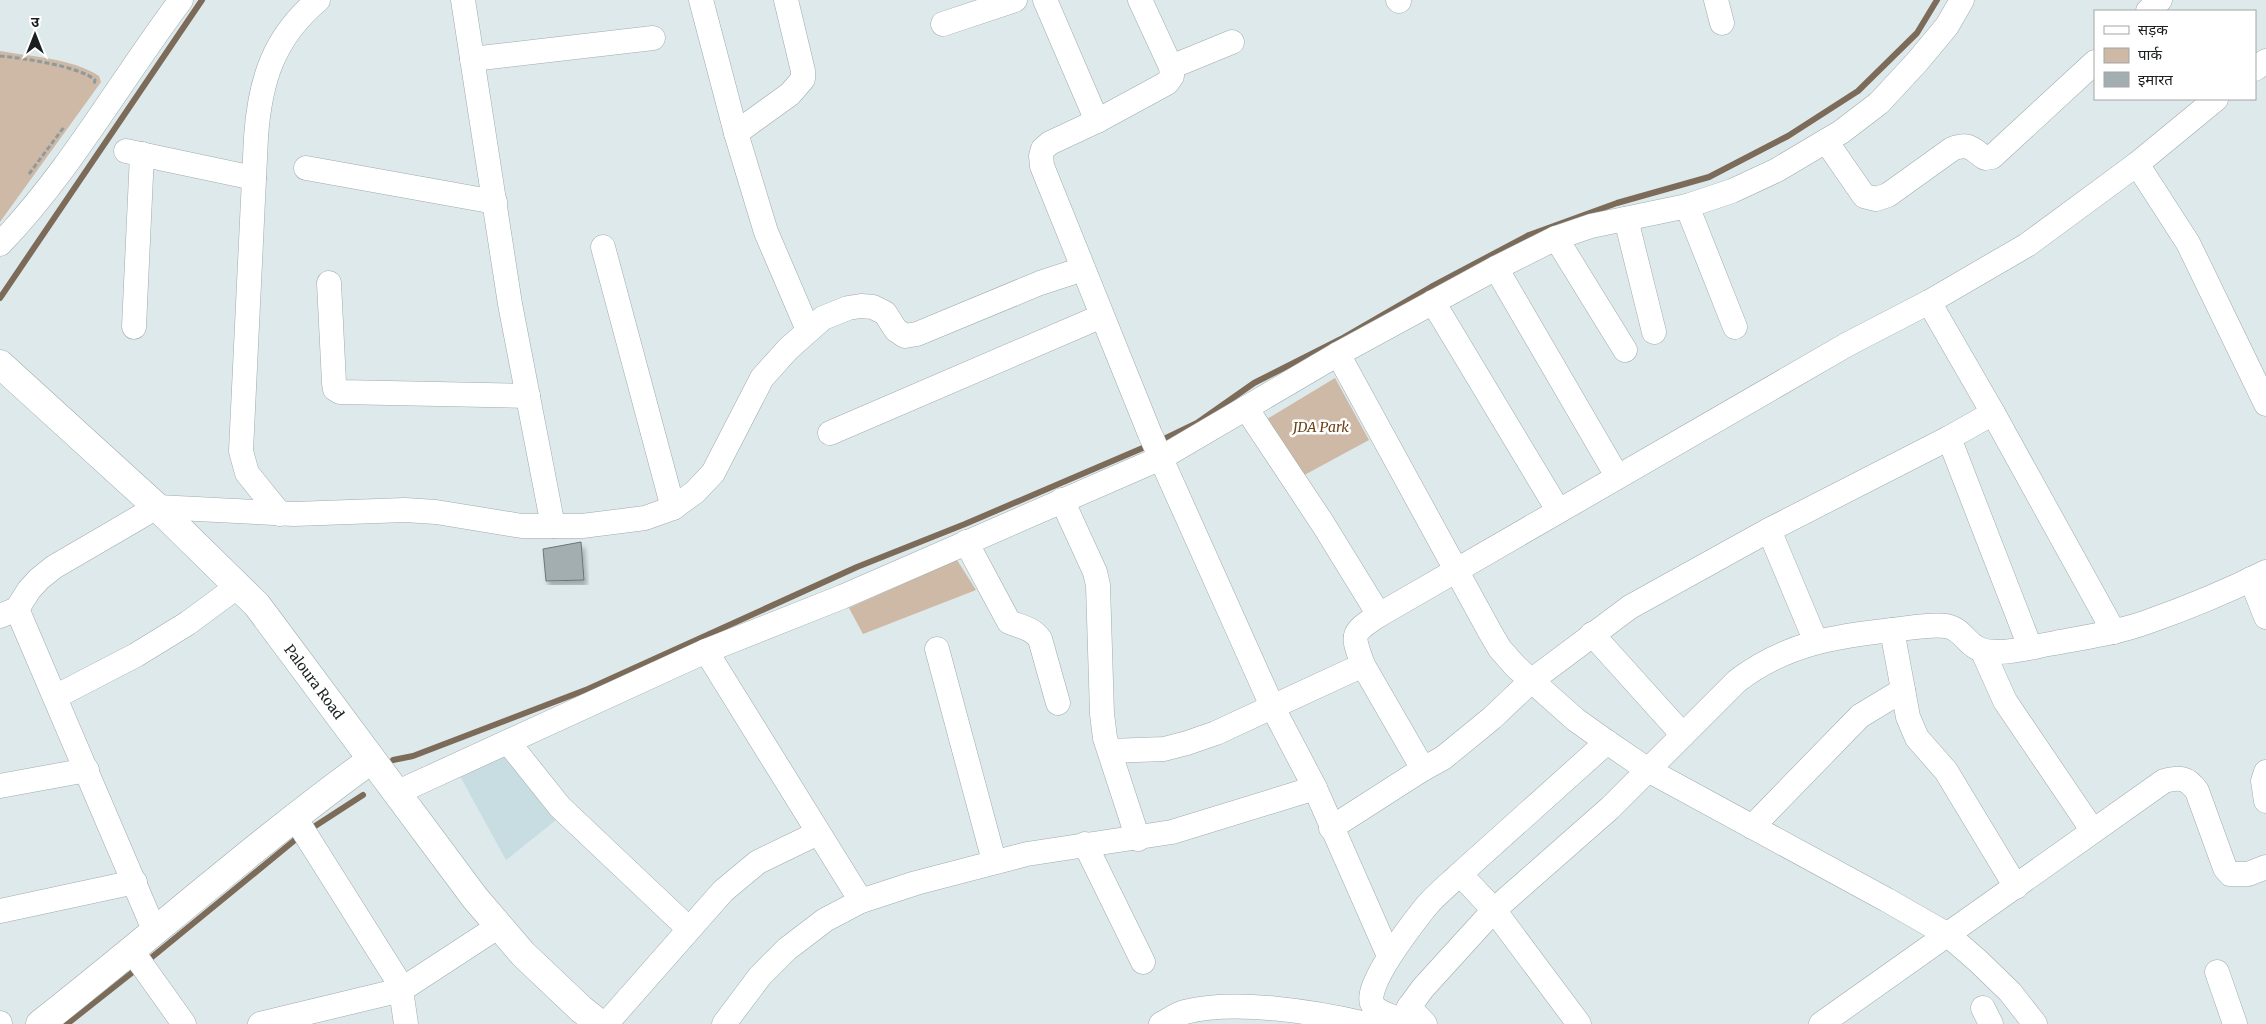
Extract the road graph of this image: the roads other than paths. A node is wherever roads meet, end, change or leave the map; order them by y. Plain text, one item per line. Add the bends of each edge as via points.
1 (181, 0) edge
2 (318, 0) edge
3 (463, 0) edge
4 (700, 0) edge
5 (786, 0) edge
6 (1015, 0) edge
7 (1045, 0) edge
8 (1140, 0) edge
9 (1716, 0) edge
10 (1962, 0) edge
11 (2160, 0) edge
12 (2149, 10) edge
13 (1722, 23) dead end
14 (943, 24) dead end
15 (653, 38) dead end
16 (1232, 42) dead end
17 (472, 59) junction
18 (2094, 63) edge
19 (1172, 67) junction
20 (2215, 100) edge
21 (1097, 121) junction
22 (736, 133) junction
23 (1826, 141) junction
24 (2137, 164) junction
25 (306, 168) dead end
26 (254, 178) junction
27 (495, 202) junction
28 (1687, 206) junction
29 (1626, 219) junction
30 (1556, 238) junction
31 (0, 244) edge
32 (603, 247) dead end
33 (1496, 268) junction
34 (1083, 269) junction
35 (329, 283) dead end
36 (1433, 302) junction
37 (1929, 302) junction
38 (1102, 316) junction
39 (134, 327) dead end
40 (1735, 327) dead end
41 (808, 330) junction
42 (1654, 332) dead end
43 (1624, 350) dead end
44 (1338, 354) junction
45 (0, 364) edge
46 (528, 396) junction
47 (2266, 403) edge
48 (1246, 408) junction
49 (1993, 413) junction
50 (830, 433) dead end
51 (1949, 438) junction
52 (1157, 448) junction
53 (1617, 476) junction
54 (1062, 500) junction
55 (158, 507) junction
56 (672, 508) junction
57 (1558, 510) junction
58 (280, 514) junction
59 (553, 526) junction
60 (1769, 530) junction
61 (966, 542) junction
62 (1458, 570) junction
63 (2259, 575) edge
64 (238, 586) junction
65 (9, 613) edge
66 (1379, 615) junction
67 (2266, 617) edge
68 (1892, 630) junction
69 (2114, 632) junction
70 (1592, 634) junction
71 (1816, 642) junction
72 (2030, 648) junction
73 (937, 650) dead end
74 (706, 652) junction
75 (1983, 652) junction
76 (1364, 665) junction
77 (1531, 680) junction
78 (1903, 690) junction
79 (55, 697) junction
80 (1058, 703) dead end
81 (1272, 706) junction
82 (1683, 735) junction
83 (508, 742) junction
84 (1607, 742) junction
85 (1110, 751) junction
86 (371, 760) junction
87 (1423, 769) junction
88 (87, 770) junction
89 (1648, 770) junction
90 (2266, 772) edge
91 (0, 786) edge
92 (1315, 788) junction
93 (396, 793) junction
94 (2266, 801) edge
95 (301, 827) junction
96 (1752, 827) junction
97 (1331, 828) junction
98 (2093, 831) junction
99 (818, 833) junction
100 (1138, 839) junction
101 (1085, 844) junction
102 (994, 862) junction
103 (2266, 867) edge
104 (1460, 874) junction
105 (135, 882) junction
106 (2016, 887) junction
107 (861, 900) junction
108 (1494, 910) junction
109 (0, 911) edge
110 (499, 926) junction
111 (689, 929) junction
112 (155, 932) junction
113 (1948, 935) junction
114 (1389, 956) junction
115 (140, 962) junction
116 (1143, 962) dead end
117 (2217, 972) dead end
118 (401, 990) junction
119 (1410, 1019) edge
120 (1835, 1020) edge
121 (40, 1024) edge
122 (184, 1024) edge
123 (260, 1024) edge
124 (406, 1024) edge
125 (600, 1024) edge
126 (606, 1024) edge
127 (724, 1024) edge
128 (1161, 1024) edge
129 (1366, 1024) edge
130 (1579, 1024) edge
131 (2036, 1024) edge
132 (2235, 1024) edge

1 - 31 street via 53,184
2 - 26 street via 285,34 264,80 258,106
3 - 17 street
4 - 22 street
5 - 22 street via 803,79 790,94
6 - 14 street
7 - 21 street
8 - 19 street
9 - 13 street
10 - 23 street via 1918,62 1879,103
11 - 12 street
15 - 17 street
16 - 19 street
17 - 27 street
18 - 23 street via 1992,157 1985,158 1970,147 1961,145 1888,195 1876,199 1864,196
19 - 21 street via 1172,76 1167,83
20 - 24 street
21 - 34 street via 1050,143 1041,156 1042,166
22 - 41 street via 766,232
23 - 28 street via 1777,170 1732,191
24 - 37 street via 2027,245
24 - 47 street via 2188,243
25 - 27 street
26 - 39 street via 134,153
26 - 58 street via 241,451 247,473
27 - 46 street
28 - 29 street
28 - 40 street
29 - 30 street
29 - 42 street
30 - 33 street
30 - 43 street
32 - 56 street
33 - 36 street
33 - 53 street
34 - 38 street
34 - 41 street via 1040,283 916,334 905,336 896,330 885,313 861,306 823,318
35 - 46 street via 334,383 340,392
36 - 44 street
36 - 57 street
37 - 49 street
37 - 53 street via 1848,344
38 - 50 street
38 - 52 street
41 - 56 street via 762,378 713,473 696,492
44 - 48 street
44 - 62 street
45 - 55 main road, Paloura Road
46 - 59 street
48 - 52 street
48 - 66 street
49 - 51 street
49 - 69 street
51 - 60 street
51 - 72 street
52 - 54 street
52 - 81 street
53 - 57 street
54 - 61 street
54 - 85 street via 1098,585 1102,714
55 - 58 street
55 - 64 main road, Paloura Road
55 - 65 street via 54,567
56 - 59 street via 618,523
57 - 62 street
58 - 59 street via 405,510 522,526
60 - 70 street via 1660,589
60 - 71 street
61 - 74 street
61 - 80 street via 1009,622 1028,628 1040,639
62 - 66 street
62 - 77 street via 1500,649
63 - 67 street
63 - 69 street via 2147,622
64 - 79 street via 188,623 136,655
64 - 86 main road, Paloura Road via 273,625
65 - 79 street
66 - 76 street via 1357,630 1354,640
68 - 71 street
68 - 75 street via 1932,625 1949,627
68 - 78 street
69 - 72 street
70 - 77 street
70 - 82 street
71 - 82 street via 1758,665 1737,680
72 - 75 street
73 - 102 street
74 - 83 street
74 - 99 street
75 - 98 street via 2005,701
76 - 81 street
76 - 87 street
77 - 84 street
77 - 87 street via 1492,718 1443,758
78 - 96 street via 1860,716
78 - 106 street via 1912,730 1946,771
79 - 88 street
81 - 85 street via 1187,743 1164,749
81 - 92 street
82 - 89 street
83 - 93 street
83 - 111 street via 560,807
84 - 89 street
84 - 104 street
85 - 100 street
86 - 93 main road, Paloura Road
86 - 95 main road
87 - 97 street
88 - 91 street
88 - 105 street
89 - 96 street
89 - 108 street via 1610,808
90 - 94 street
92 - 97 street
92 - 100 street via 1172,832
93 - 110 main road, Paloura Road
95 - 112 main road
95 - 118 street
96 - 113 street
97 - 114 street
98 - 103 street via 2164,781 2177,777 2186,780 2197,791 2230,874 2248,874
98 - 106 street
99 - 107 street
99 - 111 street via 758,862 740,875
100 - 101 street
101 - 102 street
101 - 116 street
102 - 107 street
104 - 108 street
104 - 114 street via 1424,908
105 - 109 street
105 - 112 street
106 - 113 street
107 - 127 street via 826,920 787,950 760,976
108 - 119 street via 1438,969
108 - 130 street
110 - 118 street
110 - 125 main road, Paloura Road via 523,954
111 - 126 street
112 - 115 main road
113 - 120 street
113 - 131 street via 2010,992
114 - 119 street via 1370,998 1372,1005
115 - 121 main road
115 - 122 street
117 - 132 street
118 - 123 street
118 - 124 street
128 - 129 street via 1183,1013 1237,1006 1320,1015

